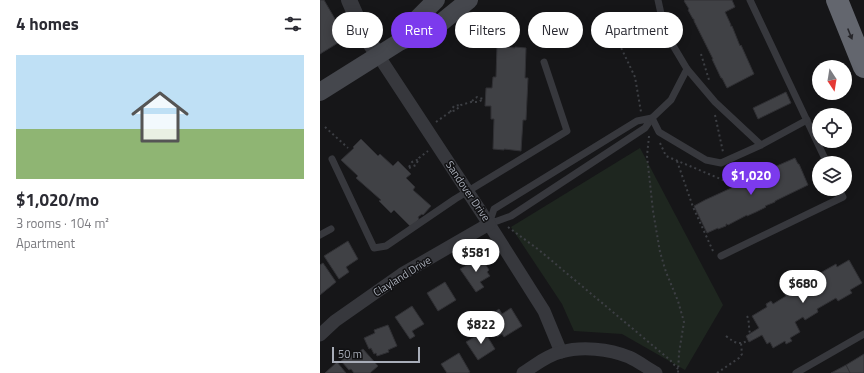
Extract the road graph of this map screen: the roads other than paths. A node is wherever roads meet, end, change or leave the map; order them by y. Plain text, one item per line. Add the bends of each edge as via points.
1 (349, 0) edge
2 (436, 0) edge
3 (469, 0) edge
4 (658, 0) edge
5 (750, 0) edge
6 (836, 0) edge
7 (424, 12) edge
8 (447, 18) edge
9 (391, 47) edge
10 (378, 55) junction
11 (544, 62) dead end
12 (864, 67) edge
13 (687, 69) junction
14 (320, 92) edge
15 (653, 117) junction
16 (807, 120) junction
17 (761, 145) junction
18 (824, 156) edge
19 (332, 160) dead end
20 (468, 191) junction
21 (842, 196) edge
22 (489, 224) junction
23 (331, 229) dead end
24 (320, 235) edge
25 (721, 256) road end
26 (864, 334) edge
27 (320, 335) edge
28 (561, 352) junction
29 (523, 373) edge
30 (656, 373) edge
31 (796, 373) edge

1 - 10 street via 364,34
2 - 7 main road
3 - 8 main road
4 - 13 lane via 665,32
5 - 16 lane
6 -> 12 highway
9 - 10 main road
10 - 14 main road
10 - 20 street, Sandover Drive
11 - 20 lane via 567,131
13 - 15 lane via 671,100
13 - 17 lane via 715,102
15 - 17 lane via 659,132 706,160 721,163
15 - 22 lane via 645,128 511,216
15 - 22 lane via 637,121 494,209
16 - 17 lane
16 - 18 lane
19 - 20 lane via 374,248 386,246
20 - 22 street, Sandover Drive
21 - 25 lane
22 - 27 street, Clayland Drive via 402,274 335,321
22 - 28 street, Sandover Drive via 544,311
23 - 24 lane
26 - 31 lane
28 - 29 street
28 - 30 street via 577,349 613,352 630,358

